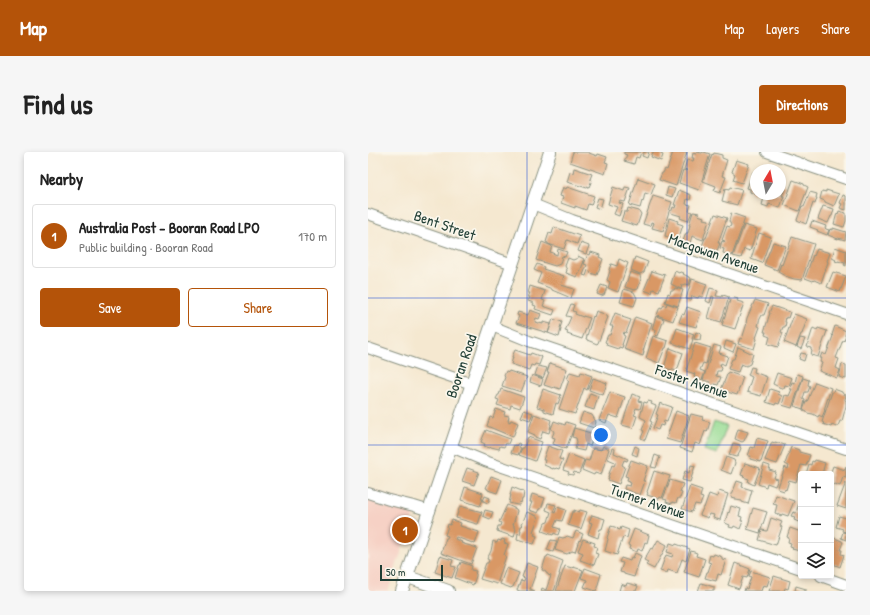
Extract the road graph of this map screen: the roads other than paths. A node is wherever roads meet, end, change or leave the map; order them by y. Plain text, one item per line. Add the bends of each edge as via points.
1 (550, 152) edge
2 (767, 152) edge
3 (846, 179) edge
4 (532, 206) junction
5 (368, 214) edge
6 (513, 264) junction
7 (846, 314) edge
8 (491, 328) junction
9 (368, 348) edge
10 (472, 384) junction
11 (846, 449) edge
12 (450, 450) junction
13 (368, 493) edge
14 (429, 514) junction
15 (798, 568) edge
16 (408, 577) junction
17 (829, 579) edge
18 (846, 585) edge
19 (402, 591) edge
20 (448, 591) edge

1 - 4 street, Booran Road
2 - 3 street
4 - 6 street, Booran Road
4 - 7 street, Macgowan Avenue via 542,213 572,220
5 - 6 street, Bent Street
6 - 8 street, Booran Road
8 - 10 street, Booran Road
8 - 11 street, Foster Avenue via 501,335 529,341
9 - 10 street
10 - 12 street, Booran Road
12 - 14 street, Booran Road
12 - 15 street, Turner Avenue via 460,456 485,461
13 - 14 street via 410,510
14 - 16 street, Booran Road
16 - 19 street, Booran Road
16 - 20 street
17 - 18 street

